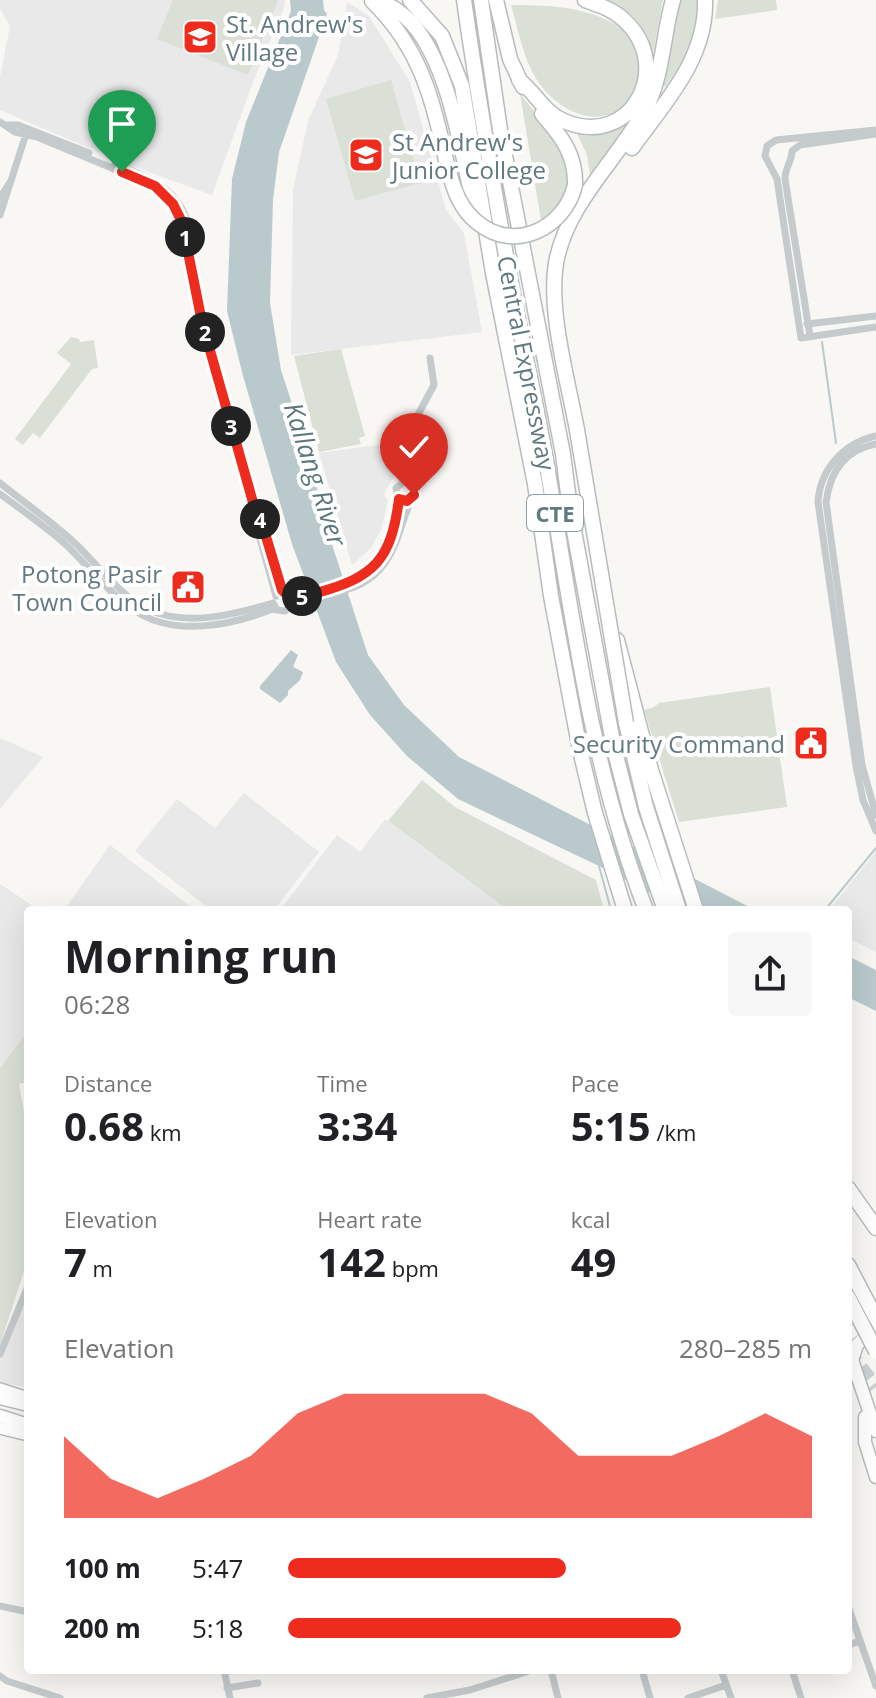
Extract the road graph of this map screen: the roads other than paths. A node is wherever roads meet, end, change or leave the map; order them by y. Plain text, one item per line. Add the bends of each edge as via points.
1 (373, 0) edge
2 (410, 0) edge
3 (464, 0) edge
4 (481, 0) edge
5 (496, 0) edge
6 (585, 0) edge
7 (673, 0) edge
8 (705, 0) edge
9 (519, 80) junction
10 (4, 124) edge
11 (27, 132) junction
12 (876, 132) edge
13 (782, 140) junction
14 (792, 151) junction
15 (771, 165) junction
16 (786, 166) junction
17 (10, 182) junction
18 (0, 198) edge
19 (0, 215) edge
20 (493, 273) junction
21 (876, 316) edge
22 (803, 325) junction
23 (559, 327) junction
24 (876, 327) edge
25 (430, 358) dead end
26 (876, 436) edge
27 (876, 444) edge
28 (0, 483) edge
29 (402, 483) junction
30 (0, 494) edge
31 (399, 499) junction
32 (410, 500) junction
33 (570, 509) junction
34 (256, 513) junction
35 (356, 585) junction
36 (291, 599) junction
37 (275, 603) junction
38 (655, 804) junction
39 (876, 815) edge
40 (876, 831) edge
41 (625, 906) edge
42 (645, 906) edge
43 (664, 906) edge
44 (678, 906) edge
45 (688, 906) edge
46 (694, 906) edge
47 (852, 1194) edge
48 (876, 1228) edge
49 (852, 1276) edge
50 (24, 1296) edge
51 (876, 1297) edge
52 (852, 1299) edge
53 (852, 1306) edge
54 (868, 1321) edge
55 (852, 1351) edge
56 (876, 1351) edge
57 (0, 1354) edge
58 (852, 1354) edge
59 (852, 1361) edge
60 (852, 1387) edge
61 (0, 1389) edge
62 (24, 1397) edge
63 (0, 1398) edge
64 (24, 1404) edge
65 (0, 1416) edge
66 (865, 1417) junction
67 (24, 1424) edge
68 (0, 1428) edge
69 (876, 1431) edge
70 (24, 1434) edge
71 (876, 1440) edge
72 (876, 1477) edge
73 (0, 1606) edge
74 (24, 1611) edge
75 (852, 1618) edge
76 (860, 1641) junction
77 (852, 1644) edge
78 (225, 1674) edge
79 (522, 1674) edge
80 (552, 1674) edge
81 (643, 1674) edge
82 (722, 1674) edge
83 (793, 1674) edge
84 (0, 1676) edge
85 (258, 1683) dead end
86 (726, 1685) junction
87 (876, 1686) edge
88 (227, 1688) junction
89 (470, 1694) edge
90 (60, 1698) edge
91 (230, 1698) edge
92 (427, 1698) edge
93 (558, 1698) edge
94 (650, 1698) edge
95 (688, 1698) edge
96 (731, 1698) edge
97 (801, 1698) edge

1 - 9 highway, bridge via 421,68 462,207 486,228 516,237 541,230 561,216 573,195 575,174 569,149
1 - 20 highway via 399,11 421,35 438,66 484,255
2 - 20 highway via 442,36 462,86
3 - 42 highway, Central Expressway / CTE via 567,592 611,811
4 - 33 highway, Central Expressway / CTE
5 - 9 highway
6 - 9 highway via 623,19 642,43 647,78 623,117 598,127 565,122
7 - 23 highway via 649,102 567,226 553,290
8 - 23 highway via 705,22 683,78 578,224 558,287
10 - 11 street
11 - 17 street
11 - 34 street via 155,186 178,211 202,322
12 - 13 street
12 - 14 street via 800,145
13 - 14 street
13 - 15 street via 767,146 765,156
14 - 16 street
15 - 16 street
15 - 22 street
16 - 22 street
17 - 18 street
17 - 19 street
20 - 41 highway via 595,813
21 - 22 street
22 - 24 street via 810,336
23 - 38 highway, bridge via 627,728
25 - 29 street via 434,385 414,422
26 - 40 street via 836,457 822,481 818,502 856,766
27 - 39 street via 843,460 831,476 826,502 858,736
28 - 37 street via 146,608 179,618 207,617
29 - 31 street via 396,490
29 - 32 street via 414,489
30 - 37 street via 63,542 143,616 173,625 205,625 252,618
31 - 32 street
31 - 35 street via 380,560
32 - 35 street via 384,566
33 - 38 highway via 587,575 602,599 624,663
33 - 43 highway, Central Expressway / CTE via 614,748
34 - 36 street via 282,590
34 - 37 street
35 - 36 street
36 - 37 street
36 - 37 street via 285,611
38 - 44 highway
38 - 45 highway
38 - 46 highway
47 - 48 highway
49 - 54 highway, bridge
50 - 57 street
51 - 52 highway
53 - 56 highway, bridge
54 - 55 highway
56 - 58 highway
59 - 69 highway
60 - 66 highway
61 - 62 main road
63 - 64 highway
65 - 67 highway
66 - 71 highway
66 - 72 highway via 865,1442
68 - 70 main road
73 - 74 street
75 - 76 street
76 - 77 street
76 - 87 street
78 - 88 street
79 - 89 street
80 - 93 street
81 - 94 street
82 - 86 street
83 - 97 street
84 - 90 street
85 - 88 street
86 - 95 street
86 - 96 street
88 - 91 street
89 - 92 street

